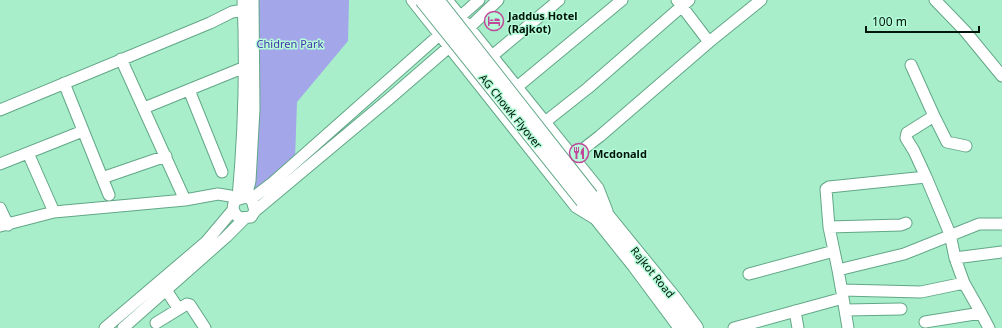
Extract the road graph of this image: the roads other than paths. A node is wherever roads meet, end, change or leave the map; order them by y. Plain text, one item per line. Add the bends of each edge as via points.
1 (253, 0) edge
2 (412, 0) edge
3 (422, 0) edge
4 (437, 0) edge
5 (447, 0) edge
6 (498, 0) edge
7 (559, 0) edge
8 (622, 0) edge
9 (761, 0) edge
10 (935, 0) edge
11 (474, 2) edge
12 (682, 2) edge
13 (244, 5) edge
14 (460, 16) junction
15 (469, 28) junction
16 (439, 35) junction
17 (709, 42) junction
18 (449, 46) junction
19 (492, 56) junction
20 (121, 59) junction
21 (911, 65) dead end
22 (245, 67) junction
23 (1002, 76) edge
24 (64, 83) junction
25 (517, 87) junction
26 (190, 90) junction
27 (144, 108) junction
28 (0, 110) edge
29 (934, 116) junction
30 (545, 122) junction
31 (83, 131) junction
32 (966, 146) dead end
33 (28, 153) junction
34 (166, 156) junction
35 (573, 157) junction
36 (0, 164) edge
37 (222, 172) dead end
38 (926, 177) junction
39 (102, 178) junction
40 (109, 195) dead end
41 (587, 198) junction
42 (185, 200) junction
43 (241, 201) junction
44 (0, 208) edge
45 (255, 211) junction
46 (54, 212) junction
47 (244, 219) junction
48 (906, 223) dead end
49 (1002, 224) edge
50 (609, 225) junction
51 (4, 226) edge
52 (829, 227) junction
53 (950, 234) junction
54 (834, 251) junction
55 (1002, 252) edge
56 (956, 258) junction
57 (838, 270) junction
58 (749, 274) dead end
59 (964, 283) junction
60 (166, 290) junction
61 (843, 294) junction
62 (669, 301) junction
63 (146, 308) junction
64 (178, 308) junction
65 (901, 309) dead end
66 (845, 310) junction
67 (795, 311) junction
68 (981, 313) junction
69 (925, 322) dead end
70 (158, 326) edge
71 (105, 328) edge
72 (123, 328) edge
73 (205, 328) edge
74 (680, 328) edge
75 (696, 328) edge
76 (734, 328) edge
77 (798, 328) edge
78 (848, 328) edge
79 (989, 328) edge

1 - 43 street via 254,109 250,181
2 - 16 street
3 - 41 main road, AG Chowk Flyover, bridge
4 - 41 main road, AG Chowk Flyover, bridge
5 - 14 street
6 - 15 street
7 - 19 street
8 - 25 street
9 - 17 street
10 - 23 street via 965,31
11 - 14 street
12 - 17 street
12 - 30 street via 588,88
13 - 20 street via 210,23
13 - 22 street
14 - 15 street
14 - 16 street
15 - 18 street
15 - 19 street
16 - 18 street
16 - 43 street via 271,184
17 - 35 street
18 - 45 street
18 - 50 street via 576,207
19 - 25 street
20 - 24 street
20 - 27 street
21 - 29 street
22 - 26 street
22 - 43 street
24 - 28 street
24 - 31 street
25 - 30 street
26 - 27 street
26 - 37 street
27 - 34 street
29 - 32 street via 947,142
29 - 38 street via 906,135
30 - 35 street
31 - 33 street
31 - 39 street
33 - 36 street
33 - 46 street
34 - 39 street
34 - 42 street
35 - 50 street via 598,188
38 - 52 street via 829,187 825,194
38 - 53 street
39 - 40 street
41 - 50 main road, AG Chowk Flyover
42 - 43 street via 218,194
42 - 46 street
43 - 45 street via 254,203
43 - 47 street via 237,216
43 - 71 street via 206,242
44 - 51 street
45 - 47 street via 251,217
46 - 51 street
47 - 60 street
48 - 52 street
49 - 53 street via 979,224
50 - 62 main road, Rajkot Road
52 - 54 street
53 - 56 street
53 - 57 street via 904,254
54 - 57 street
54 - 58 street
55 - 56 street
56 - 59 street
57 - 61 street
59 - 61 street via 921,292
59 - 68 street
60 - 63 street
60 - 64 street
61 - 66 street
61 - 67 street
62 - 74 main road
62 - 75 main road, Rajkot Road
63 - 70 street
63 - 72 street
64 - 70 street
64 - 73 street via 184,304 190,305
65 - 66 street
66 - 78 street
67 - 76 street
67 - 77 street
68 - 69 street
68 - 79 street

